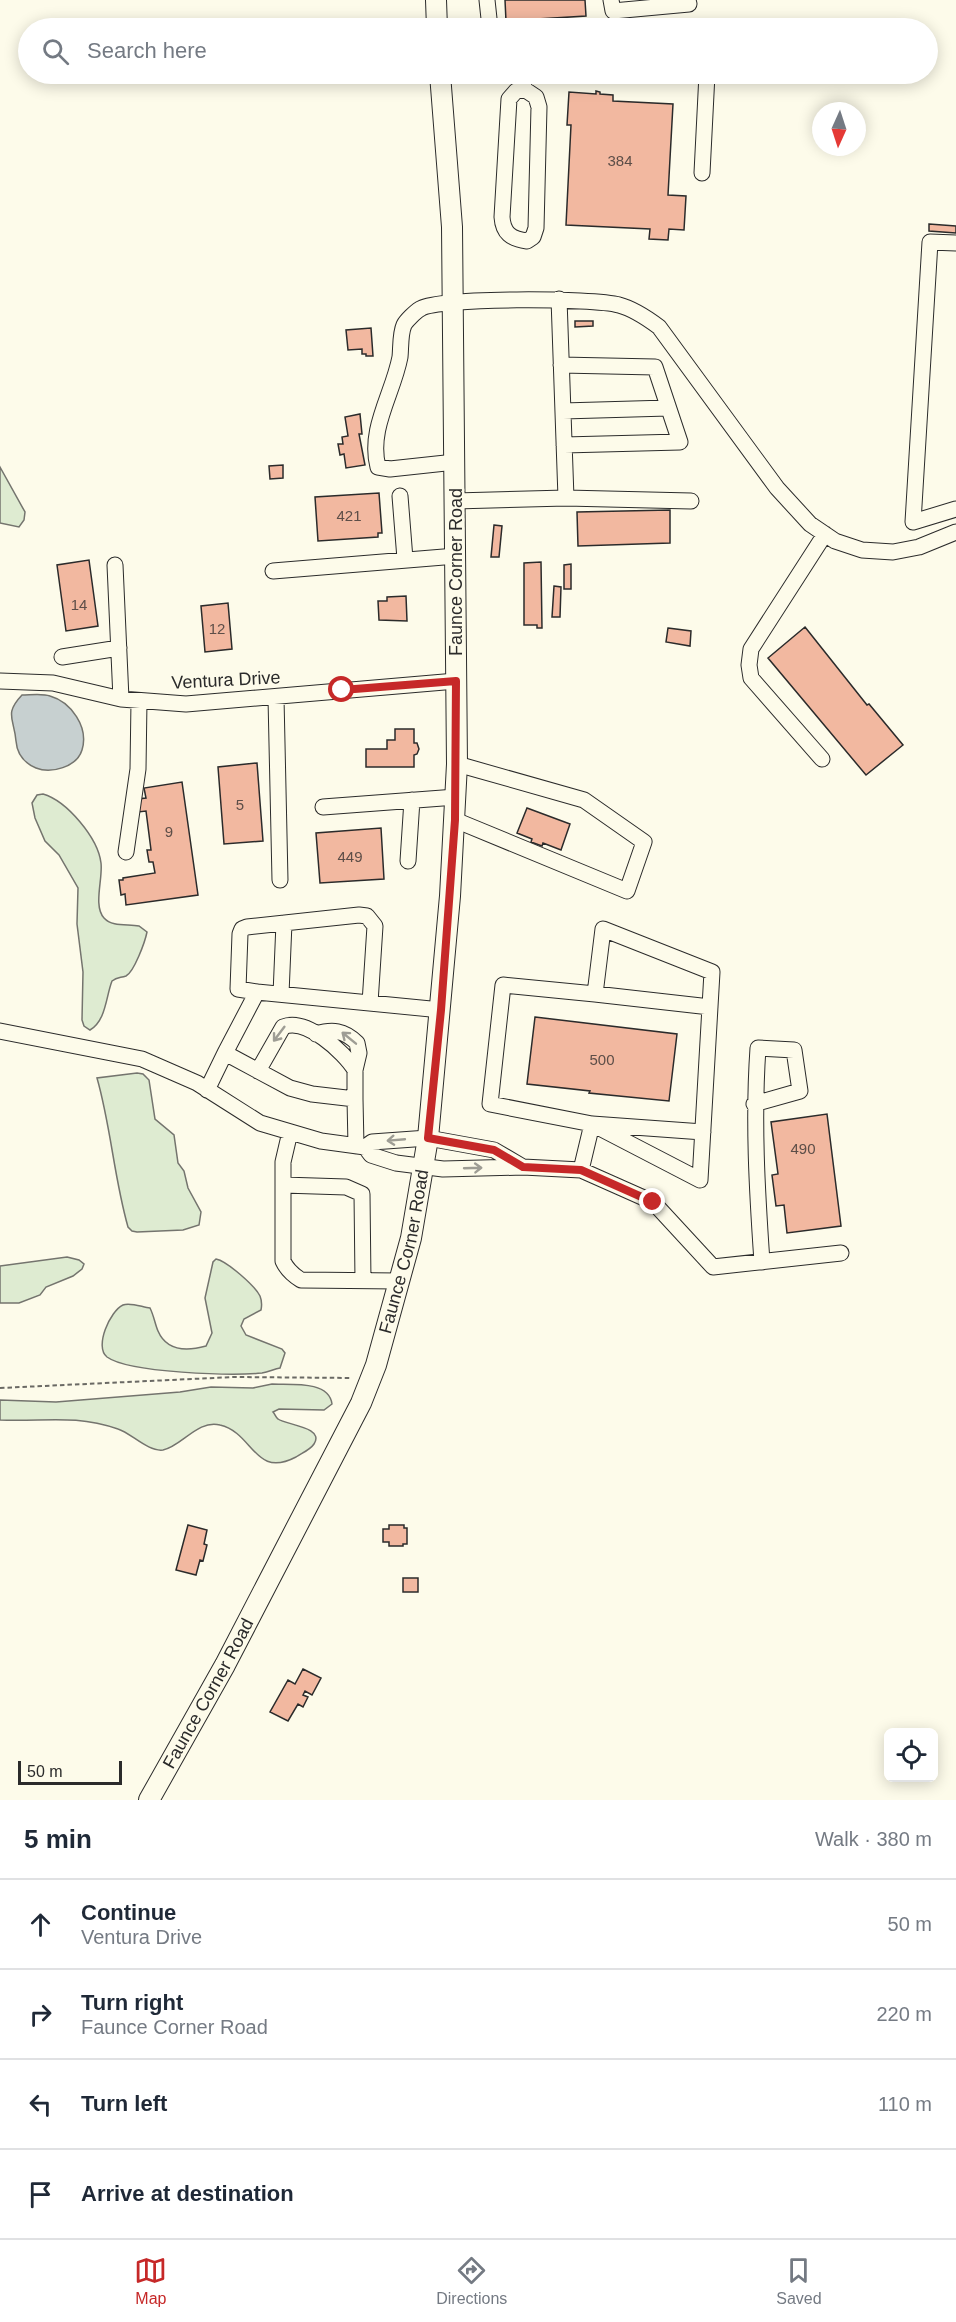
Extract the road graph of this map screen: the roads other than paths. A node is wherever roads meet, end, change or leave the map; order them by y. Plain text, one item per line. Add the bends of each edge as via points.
1 (436, 0) edge
2 (488, 0) edge
3 (612, 0) edge
4 (688, 0) edge
5 (437, 18) edge
6 (489, 18) edge
7 (441, 84) edge
8 (521, 84) edge
9 (525, 84) edge
10 (706, 84) edge
11 (702, 173) dead end
12 (956, 243) edge
13 (559, 299) junction
14 (452, 303) junction
15 (561, 365) junction
16 (668, 408) junction
17 (563, 411) junction
18 (564, 445) junction
19 (455, 462) junction
20 (400, 496) dead end
21 (566, 498) junction
22 (455, 501) junction
23 (691, 501) dead end
24 (956, 509) edge
25 (956, 532) edge
26 (825, 534) junction
27 (456, 556) junction
28 (405, 560) junction
29 (115, 565) dead end
30 (273, 571) dead end
31 (119, 648) junction
32 (62, 657) dead end
33 (0, 681) edge
34 (456, 681) junction
35 (276, 698) junction
36 (121, 699) junction
37 (139, 701) junction
38 (822, 759) dead end
39 (457, 764) junction
40 (456, 797) junction
41 (412, 800) junction
42 (323, 807) dead end
43 (455, 820) junction
44 (126, 852) dead end
45 (408, 861) dead end
46 (280, 880) dead end
47 (284, 923) junction
48 (257, 992) junction
49 (281, 994) junction
50 (595, 994) junction
51 (370, 1003) junction
52 (710, 1007) junction
53 (441, 1010) junction
54 (0, 1031) edge
55 (225, 1053) junction
56 (258, 1071) junction
57 (207, 1090) junction
58 (355, 1099) junction
59 (754, 1104) dead end
60 (592, 1124) junction
61 (290, 1132) junction
62 (703, 1132) junction
63 (428, 1138) junction
64 (360, 1146) junction
65 (424, 1166) junction
66 (523, 1167) junction
67 (581, 1170) junction
68 (283, 1185) junction
69 (841, 1253) dead end
70 (762, 1262) junction
71 (363, 1281) junction
72 (398, 1281) junction
73 (149, 1800) edge

1 - 5 main road
2 - 6 street
3 - 4 street via 613,11 689,4
7 - 14 main road, Faunce Corner Road via 452,227
8 - 9 street via 509,99 502,217 507,234 515,240 527,241 534,237 536,228 539,107
10 - 11 street
12 - 24 street via 930,242 914,522
13 - 14 street
13 - 15 street
13 - 26 street via 620,305 659,327 777,489
14 - 19 main road, Faunce Corner Road
14 - 19 street via 421,308 404,325 375,455 378,467 390,469
15 - 16 street via 654,367
15 - 17 street
16 - 17 street
16 - 18 street via 680,442
17 - 18 street
18 - 21 street
19 - 22 main road, Faunce Corner Road
20 - 28 street
21 - 22 street
21 - 23 street
22 - 27 main road, Faunce Corner Road
25 - 26 street via 919,547 893,552 862,550
26 - 38 street via 751,649 749,665 751,678
27 - 28 street
27 - 34 main road, Faunce Corner Road
28 - 30 street
29 - 31 street
31 - 32 street
31 - 36 street
33 - 36 street, Ventura Drive via 53,683
34 - 35 street, Ventura Drive
34 - 39 main road, Faunce Corner Road
35 - 37 street, Ventura Drive via 186,704
35 - 46 street
36 - 37 street, Ventura Drive
37 - 44 street via 138,769
39 - 40 main road, Faunce Corner Road
39 - 43 street via 584,800 645,842 627,891
40 - 41 street
40 - 43 main road, Faunce Corner Road
41 - 42 street
41 - 45 street
43 - 53 main road, Faunce Corner Road
47 - 48 street via 247,927 240,934 238,988
47 - 49 street
47 - 51 street via 359,915 373,920
48 - 49 street
48 - 55 street
49 - 51 street
50 - 52 street
50 - 52 street via 603,929 712,972
50 - 60 street via 503,985 490,1104
51 - 53 street
52 - 62 street
53 - 63 main road, Faunce Corner Road
54 - 57 street via 142,1059
55 - 56 street
55 - 57 street
56 - 58 street via 290,1088
58 -> 56 street via 355,1070 346,1056 315,1034 293,1025 283,1028
57 - 61 street via 260,1123
58 - 64 street
59 - 70 street
60 - 62 street
60 - 62 street via 700,1180
60 - 67 street
61 - 64 street
61 - 68 street via 283,1162
63 -> 64 street
63 - 65 main road, Faunce Corner Road
63 - 66 street via 494,1150
64 - 65 street via 371,1155 396,1163
65 -> 66 street
65 - 72 main road, Faunce Corner Road via 411,1238
66 - 67 street
67 - 70 street via 653,1202 713,1267
68 - 71 street via 283,1261 290,1271 308,1281
68 - 71 street via 346,1187 362,1194
69 - 70 street
71 - 72 street
72 - 73 main road, Faunce Corner Road via 361,1403 225,1665

